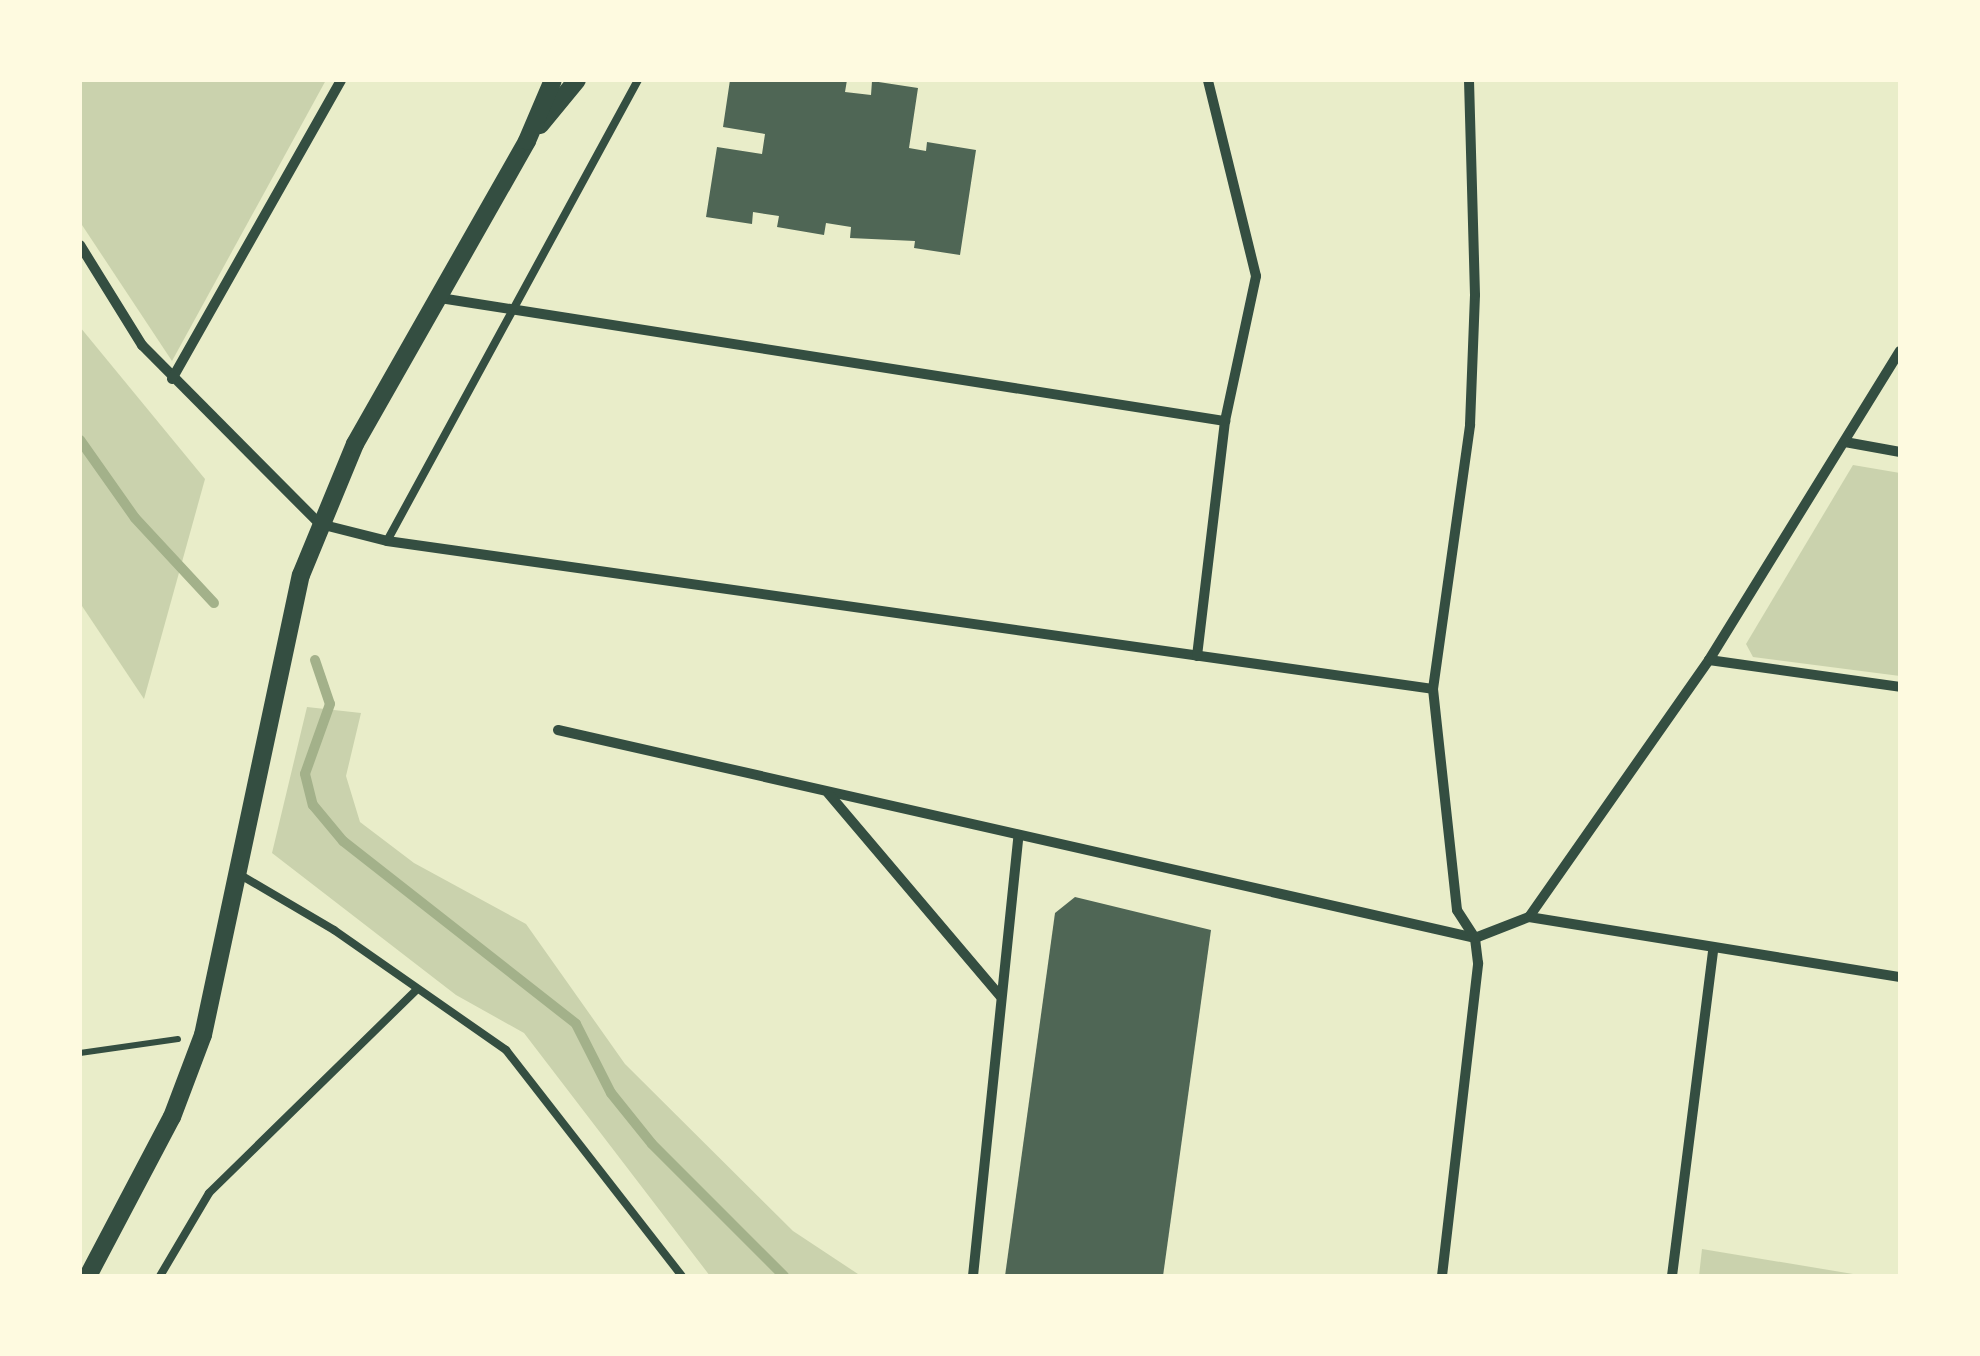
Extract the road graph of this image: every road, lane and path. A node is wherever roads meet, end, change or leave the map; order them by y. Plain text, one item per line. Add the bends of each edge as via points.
1 (341, 80) edge
2 (553, 80) edge
3 (577, 80) edge
4 (638, 80) edge
5 (1208, 80) edge
6 (1469, 80) edge
7 (527, 142) junction
8 (80, 244) edge
9 (440, 298) junction
10 (512, 307) junction
11 (1900, 350) edge
12 (172, 379) junction
13 (1225, 421) junction
14 (1846, 442) junction
15 (1900, 452) edge
16 (320, 524) junction
17 (387, 541) junction
18 (1196, 656) junction
19 (1709, 660) junction
20 (1900, 687) edge
21 (1433, 689) junction
22 (558, 730) dead end
23 (828, 792) junction
24 (1018, 837) junction
25 (237, 873) junction
26 (1528, 916) junction
27 (1475, 938) junction
28 (1713, 950) junction
29 (1900, 977) edge
30 (416, 990) junction
31 (1000, 996) junction
32 (203, 1035) junction
33 (80, 1053) edge
34 (88, 1276) edge
35 (160, 1276) edge
36 (682, 1276) edge
37 (973, 1276) edge
38 (1442, 1276) edge
39 (1672, 1276) edge

1 - 12 street
2 - 7 street
3 - 7 street
4 - 10 lane
5 - 13 street via 1256,276
6 - 21 street via 1475,295 1470,425
7 - 9 street
8 - 12 street via 142,345
9 - 10 street
9 - 16 street via 355,444
10 - 13 street
10 - 17 lane
11 - 14 street
12 - 16 street
13 - 18 street
14 - 15 street
14 - 19 street
16 - 17 street
16 - 25 street via 286,630
17 - 18 street
18 - 21 street
19 - 20 street
19 - 26 street
21 - 27 street via 1457,910
22 - 23 street
23 - 24 street
23 - 31 street
24 - 27 street
24 - 31 street
25 - 30 lane
25 - 32 street
26 - 27 street
26 - 28 street
27 - 38 street via 1478,963
28 - 29 street
28 - 39 street
30 - 35 lane via 209,1193
30 - 36 lane via 506,1050
31 - 37 street
32 - 33 path
32 - 34 street via 172,1117

